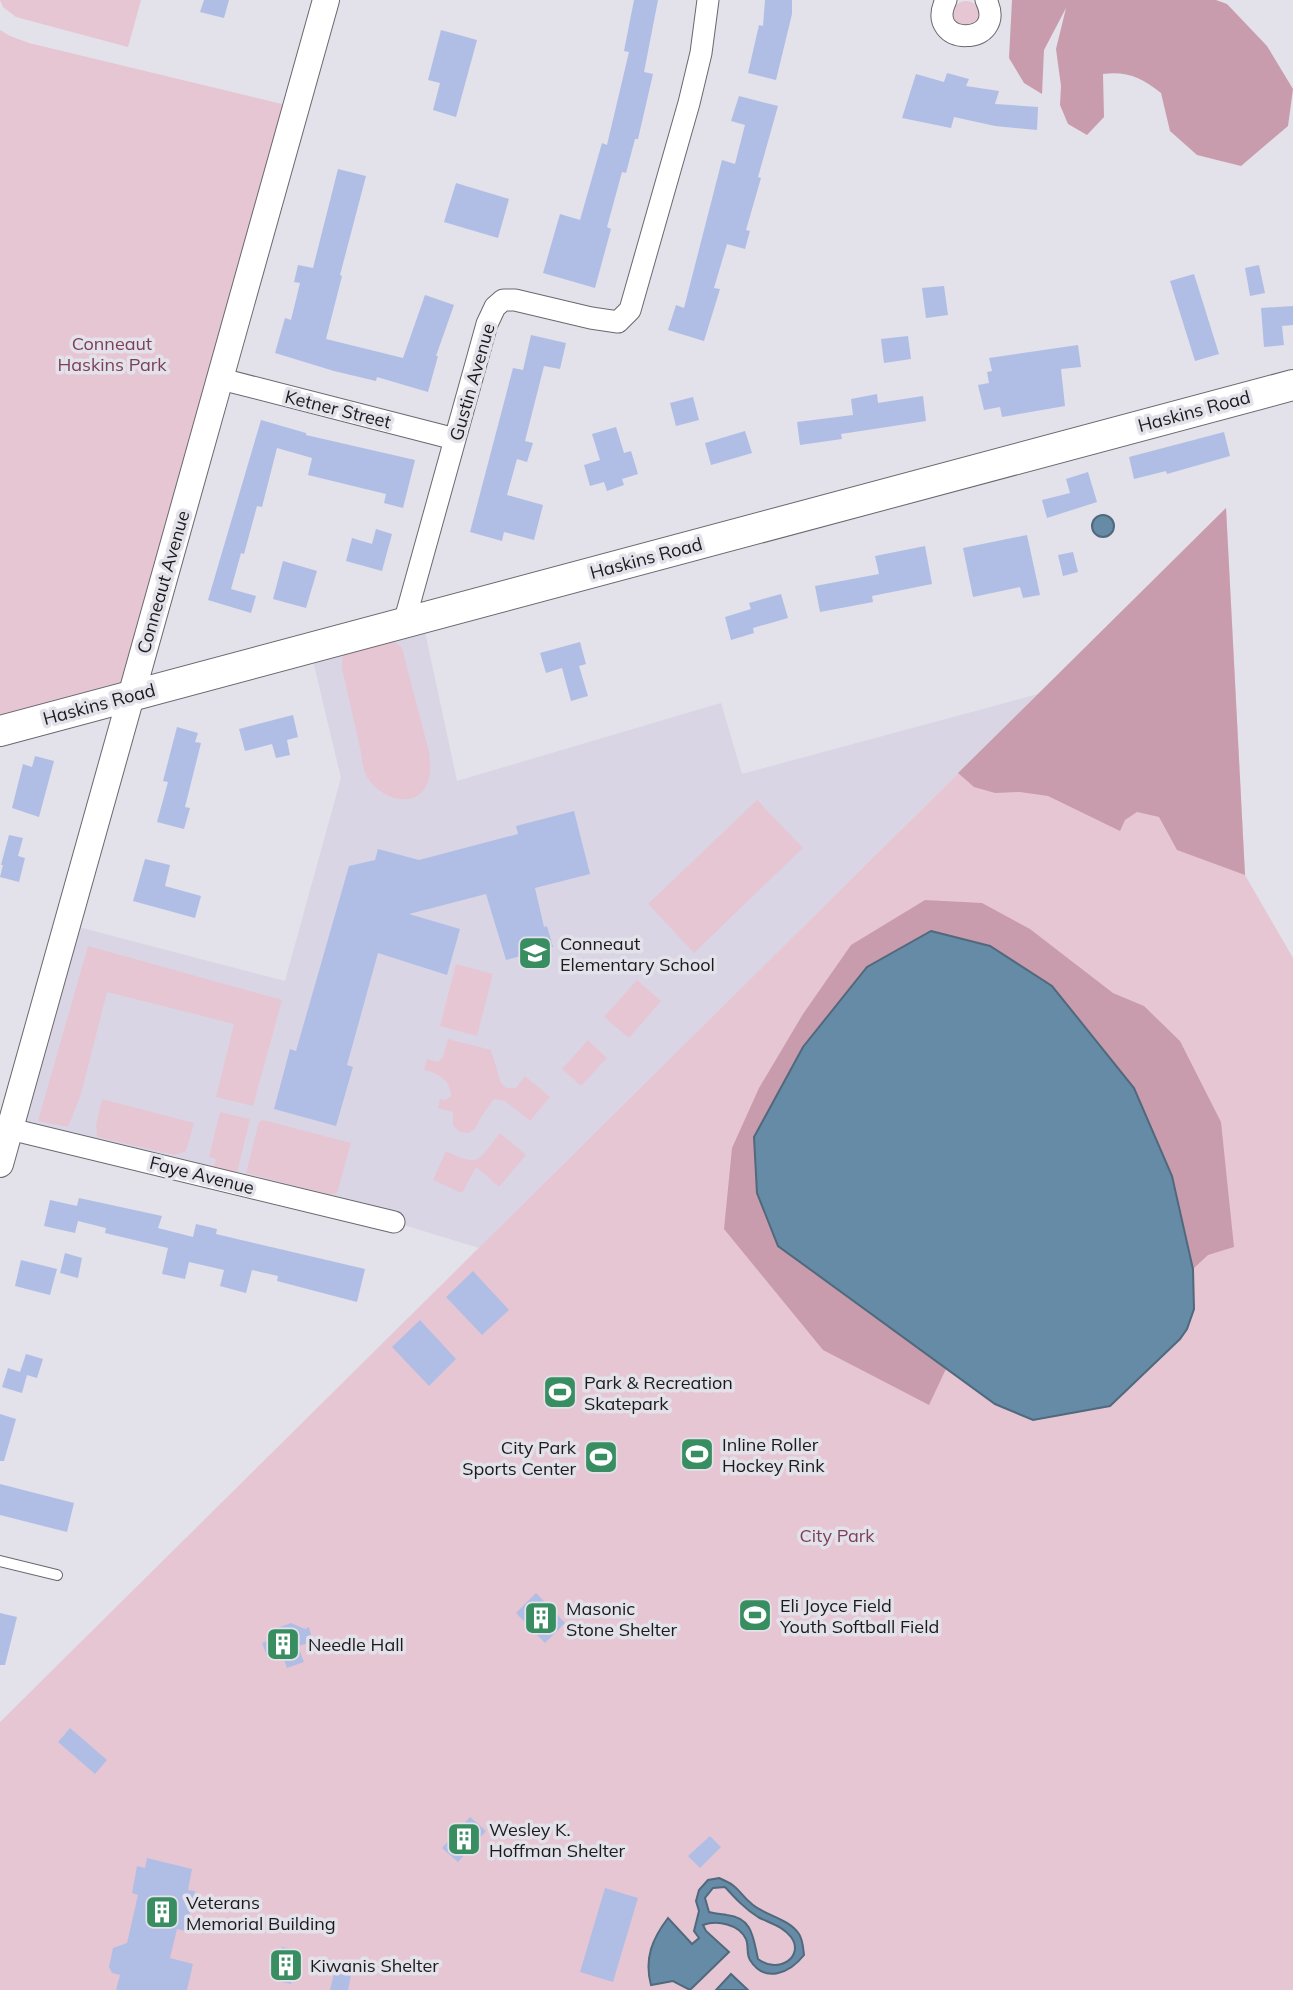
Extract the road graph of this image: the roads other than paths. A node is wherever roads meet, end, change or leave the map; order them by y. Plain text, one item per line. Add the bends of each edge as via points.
1 (326, 0) edge
2 (708, 0) edge
3 (946, 0) edge
4 (986, 0) edge
5 (220, 379) junction
6 (1293, 385) edge
7 (455, 439) junction
8 (404, 622) junction
9 (131, 695) junction
10 (0, 731) edge
11 (10, 1129) junction
12 (0, 1164) edge
13 (394, 1222) dead end
14 (0, 1561) edge
15 (57, 1575) dead end

1 - 5 street, Conneaut Avenue
2 - 7 street, Gustin Avenue via 689,103 630,310 618,322 503,300 487,324
3 - 4 street via 944,23 955,34 969,37 988,22
5 - 7 street, Ketner Street
5 - 9 street, Conneaut Avenue
6 - 8 main road, Haskins Road
7 - 8 street, Gustin Avenue
8 - 9 main road, Haskins Road
9 - 10 main road, Haskins Road
9 - 11 street, Conneaut Avenue
11 - 12 street, Conneaut Avenue
11 - 13 street, Faye Avenue
14 - 15 lane

